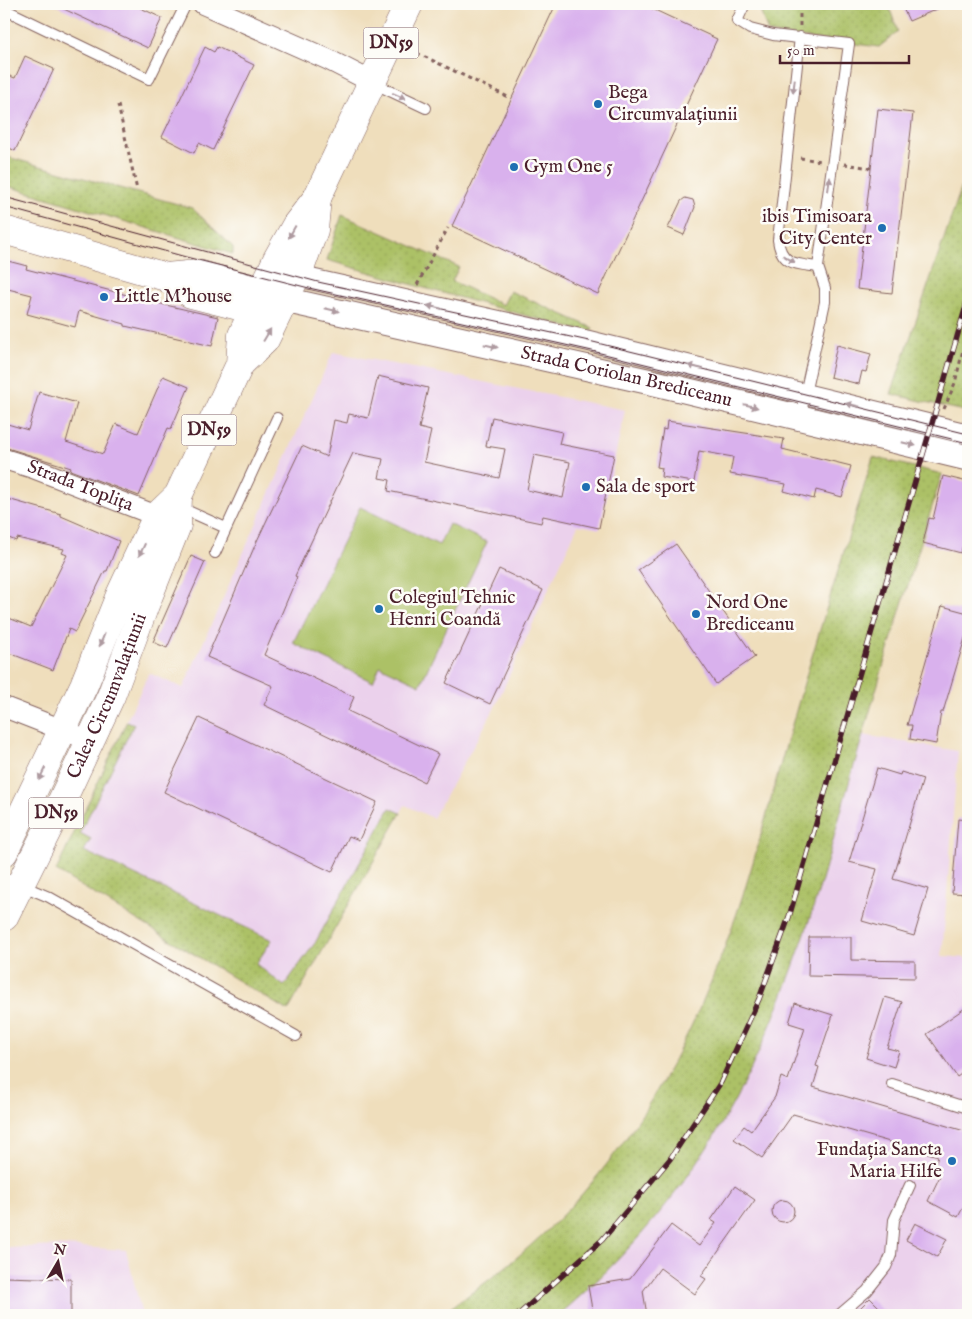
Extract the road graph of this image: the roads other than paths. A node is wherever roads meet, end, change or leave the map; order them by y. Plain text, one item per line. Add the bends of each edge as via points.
1 (186, 4) edge
2 (203, 4) edge
3 (409, 4) edge
4 (745, 4) edge
5 (4, 9) edge
6 (800, 37) junction
7 (372, 82) junction
8 (426, 108) dead end
9 (317, 198) junction
10 (4, 230) edge
11 (818, 267) junction
12 (296, 276) junction
13 (267, 301) junction
14 (806, 394) junction
15 (277, 418) dead end
16 (800, 418) junction
17 (968, 434) edge
18 (968, 458) edge
19 (4, 459) edge
20 (171, 506) junction
21 (226, 528) junction
22 (215, 552) dead end
23 (4, 707) edge
24 (63, 730) junction
25 (91, 741) junction
26 (4, 852) edge
27 (12, 881) edge
28 (4, 917) edge
29 (296, 1036) dead end
30 (892, 1084) dead end
31 (968, 1108) edge
32 (910, 1185) dead end
33 (839, 1315) edge

1 - 5 lane via 149,79
2 - 7 street
3 - 7 main road, Calea Circumvalațiunii / DN59
4 - 6 lane via 737,21 750,29
6 -> 11 lane via 778,240 784,258 796,264
11 -> 6 lane via 849,44
7 -> 8 lane
7 - 9 main road, Calea Circumvalațiunii / DN59
9 - 12 main road, Calea Circumvalațiunii / DN59 via 314,230
9 -> 13 main road, Calea Circumvalațiunii / DN59 via 296,225
10 - 13 main road via 166,277 190,294
11 - 14 lane via 825,288 825,302
12 - 13 main road, Calea Circumvalațiunii / DN59
14 -> 12 street, Strada Coriolan Brediceanu via 590,341
13 -> 16 street, Strada Coriolan Brediceanu via 651,382
13 - 20 main road, Calea Circumvalațiunii / DN59 via 242,335 240,364
14 - 16 lane
17 -> 14 street, Strada Coriolan Brediceanu
15 - 21 lane
16 -> 18 street, Strada Coriolan Brediceanu
19 - 20 street, Strada Toplița
20 - 21 lane
20 -> 24 main road, Calea Circumvalațiunii / DN59 via 120,595
20 - 25 main road, Calea Circumvalațiunii / DN59 via 177,525
21 - 22 lane
23 - 24 street
24 - 25 street
24 -> 26 main road, Calea Circumvalațiunii / DN59
25 - 27 main road, Calea Circumvalațiunii / DN59
27 - 28 main road, Calea Circumvalațiunii / DN59
27 - 29 lane via 49,897
30 - 31 lane
32 - 33 lane via 894,1220 891,1254 886,1267 867,1291

